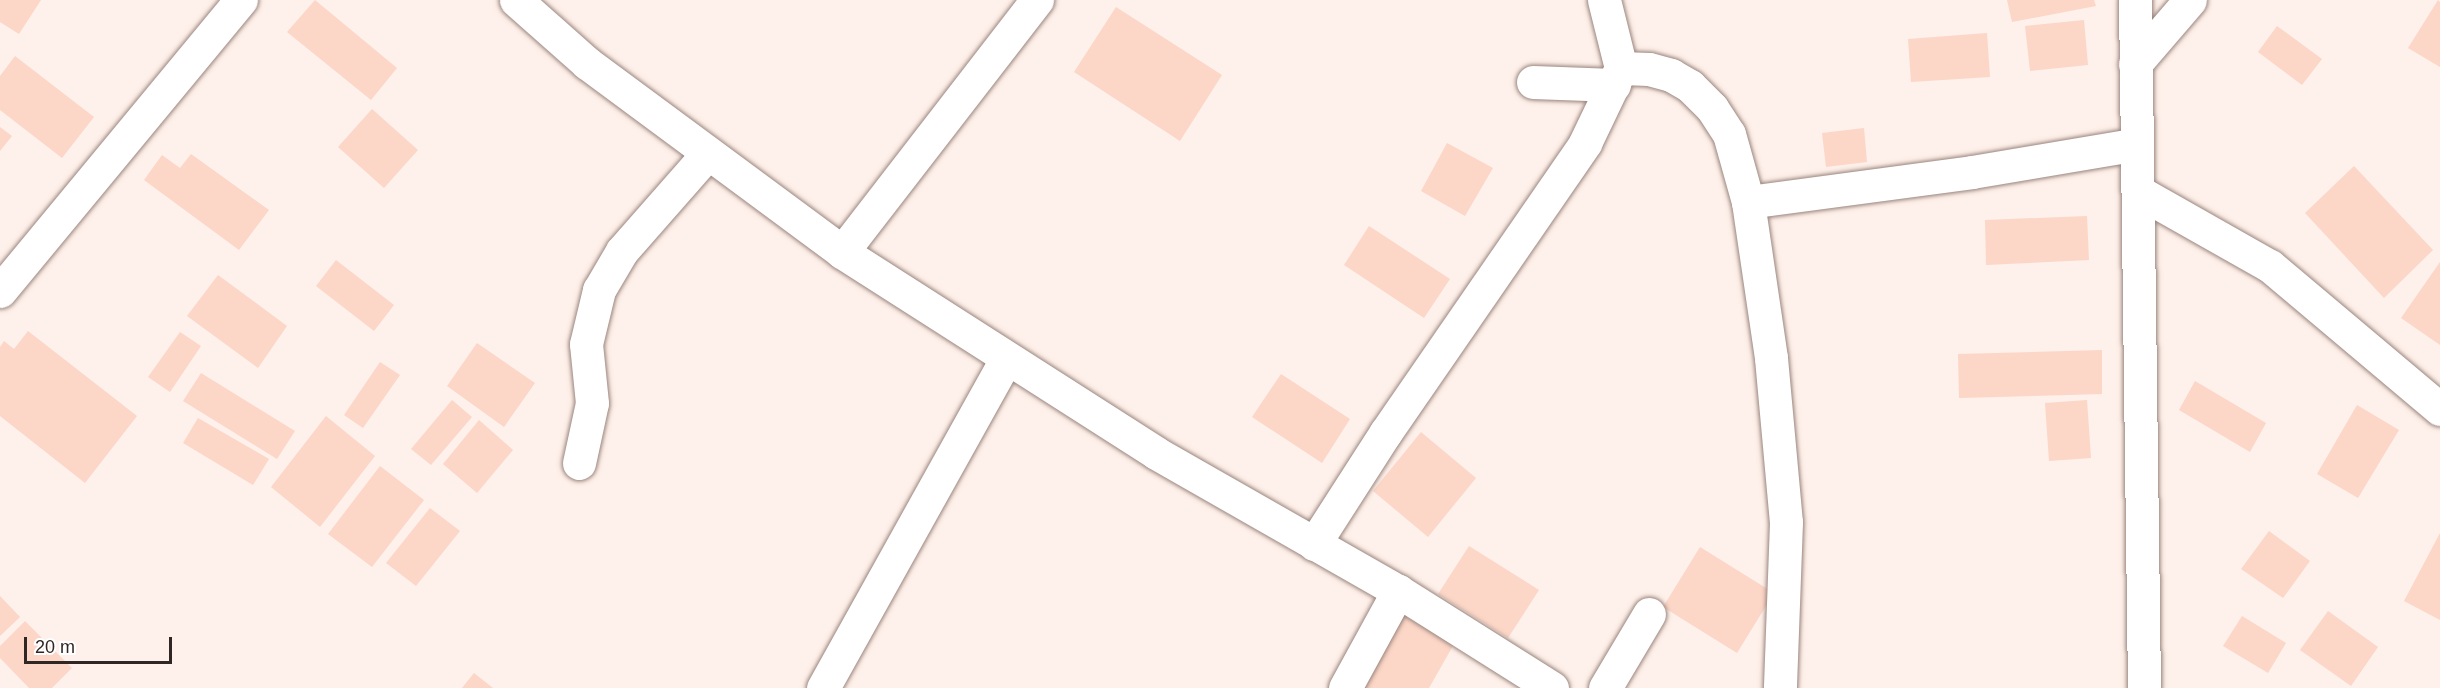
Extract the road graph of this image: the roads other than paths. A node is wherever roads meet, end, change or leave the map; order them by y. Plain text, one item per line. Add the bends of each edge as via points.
1 (241, 0) edge
2 (516, 0) edge
3 (1037, 0) edge
4 (1604, 0) edge
5 (2135, 0) edge
6 (2190, 0) edge
7 (2135, 64) junction
8 (1618, 76) junction
9 (1533, 82) dead end
10 (2137, 144) junction
11 (708, 153) junction
12 (2139, 192) junction
13 (1748, 202) junction
14 (842, 252) junction
15 (2, 284) edge
16 (1006, 359) junction
17 (2440, 409) edge
18 (579, 463) dead end
19 (1314, 544) junction
20 (1398, 591) junction
21 (1649, 614) dead end
22 (823, 688) edge
23 (1345, 688) edge
24 (1552, 688) edge
25 (1605, 688) edge
26 (1780, 688) edge
27 (2144, 688) edge

1 - 15 street
2 - 11 street via 586,63
3 - 14 street
4 - 8 street
5 - 7 street
6 - 7 street
7 - 10 street
8 - 9 street
8 - 13 street via 1649,69 1690,86 1712,108 1729,134
8 - 19 street via 1585,143 1386,432
10 - 12 street
10 - 13 street via 1972,172
11 - 14 street
11 - 18 street via 622,251 600,290 586,344 592,403
12 - 17 street via 2270,266
12 - 27 street
13 - 26 street via 1771,358 1786,522
14 - 16 street
16 - 19 street via 1156,453
16 - 22 street
19 - 20 street
20 - 23 street
20 - 24 street
21 - 25 street

